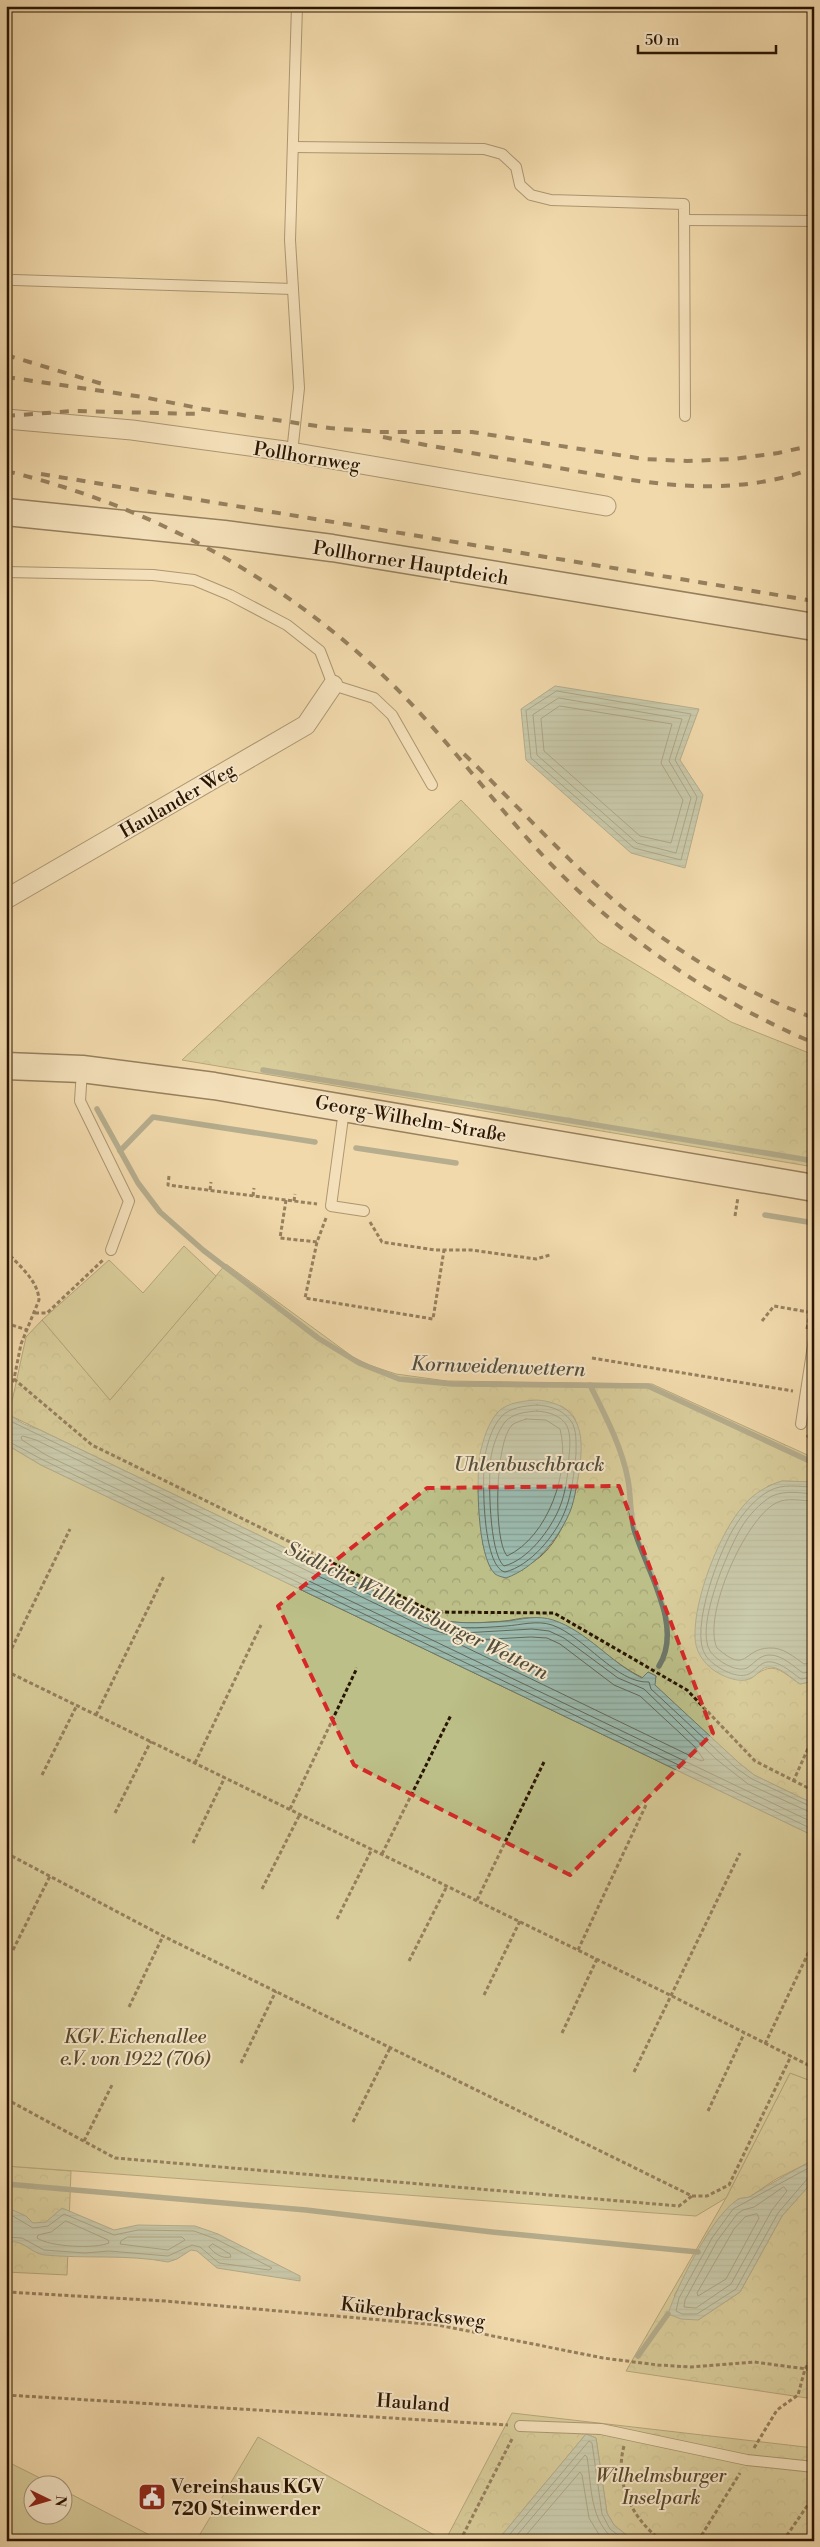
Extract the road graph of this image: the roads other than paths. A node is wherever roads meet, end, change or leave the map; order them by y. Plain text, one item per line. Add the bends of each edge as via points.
1 (297, 6) edge
2 (292, 147) junction
3 (684, 220) junction
4 (814, 222) edge
5 (14, 280) dead end
6 (293, 289) junction
7 (685, 416) dead end
8 (6, 419) edge
9 (292, 453) junction
10 (606, 506) dead end
11 (6, 512) edge
12 (6, 572) edge
13 (814, 627) edge
14 (333, 685) junction
15 (432, 785) dead end
16 (6, 899) edge
17 (6, 1066) edge
18 (82, 1069) junction
19 (345, 1106) junction
20 (814, 1188) edge
21 (364, 1211) road end
22 (111, 1250) road end
23 (814, 1340) edge
24 (801, 1424) dead end
25 (520, 2426) road end
26 (814, 2467) edge

1 - 2 lane
2 - 3 lane via 484,149 502,154 516,167 520,185 531,195 551,200 684,204
2 - 6 lane via 290,240
3 - 4 lane
3 - 7 lane
5 - 6 lane
6 - 9 lane via 299,388
8 - 9 street, Pollhornweg via 132,430
9 - 10 street, Pollhornweg
11 - 13 main road, Pollhorner Hauptdeich via 332,548
12 - 14 lane via 153,575 194,580 287,625 320,651
14 - 15 lane via 374,698 392,715
14 - 16 street, Haulander Weg via 306,725
17 - 18 main road, Georg-Wilhelm-Straße
18 - 19 main road, Georg-Wilhelm-Straße
18 - 22 lane via 80,1101 129,1201
19 - 20 main road, Georg-Wilhelm-Straße
19 - 21 lane via 331,1206
23 - 24 lane
25 - 26 lane via 627,2433 748,2460

